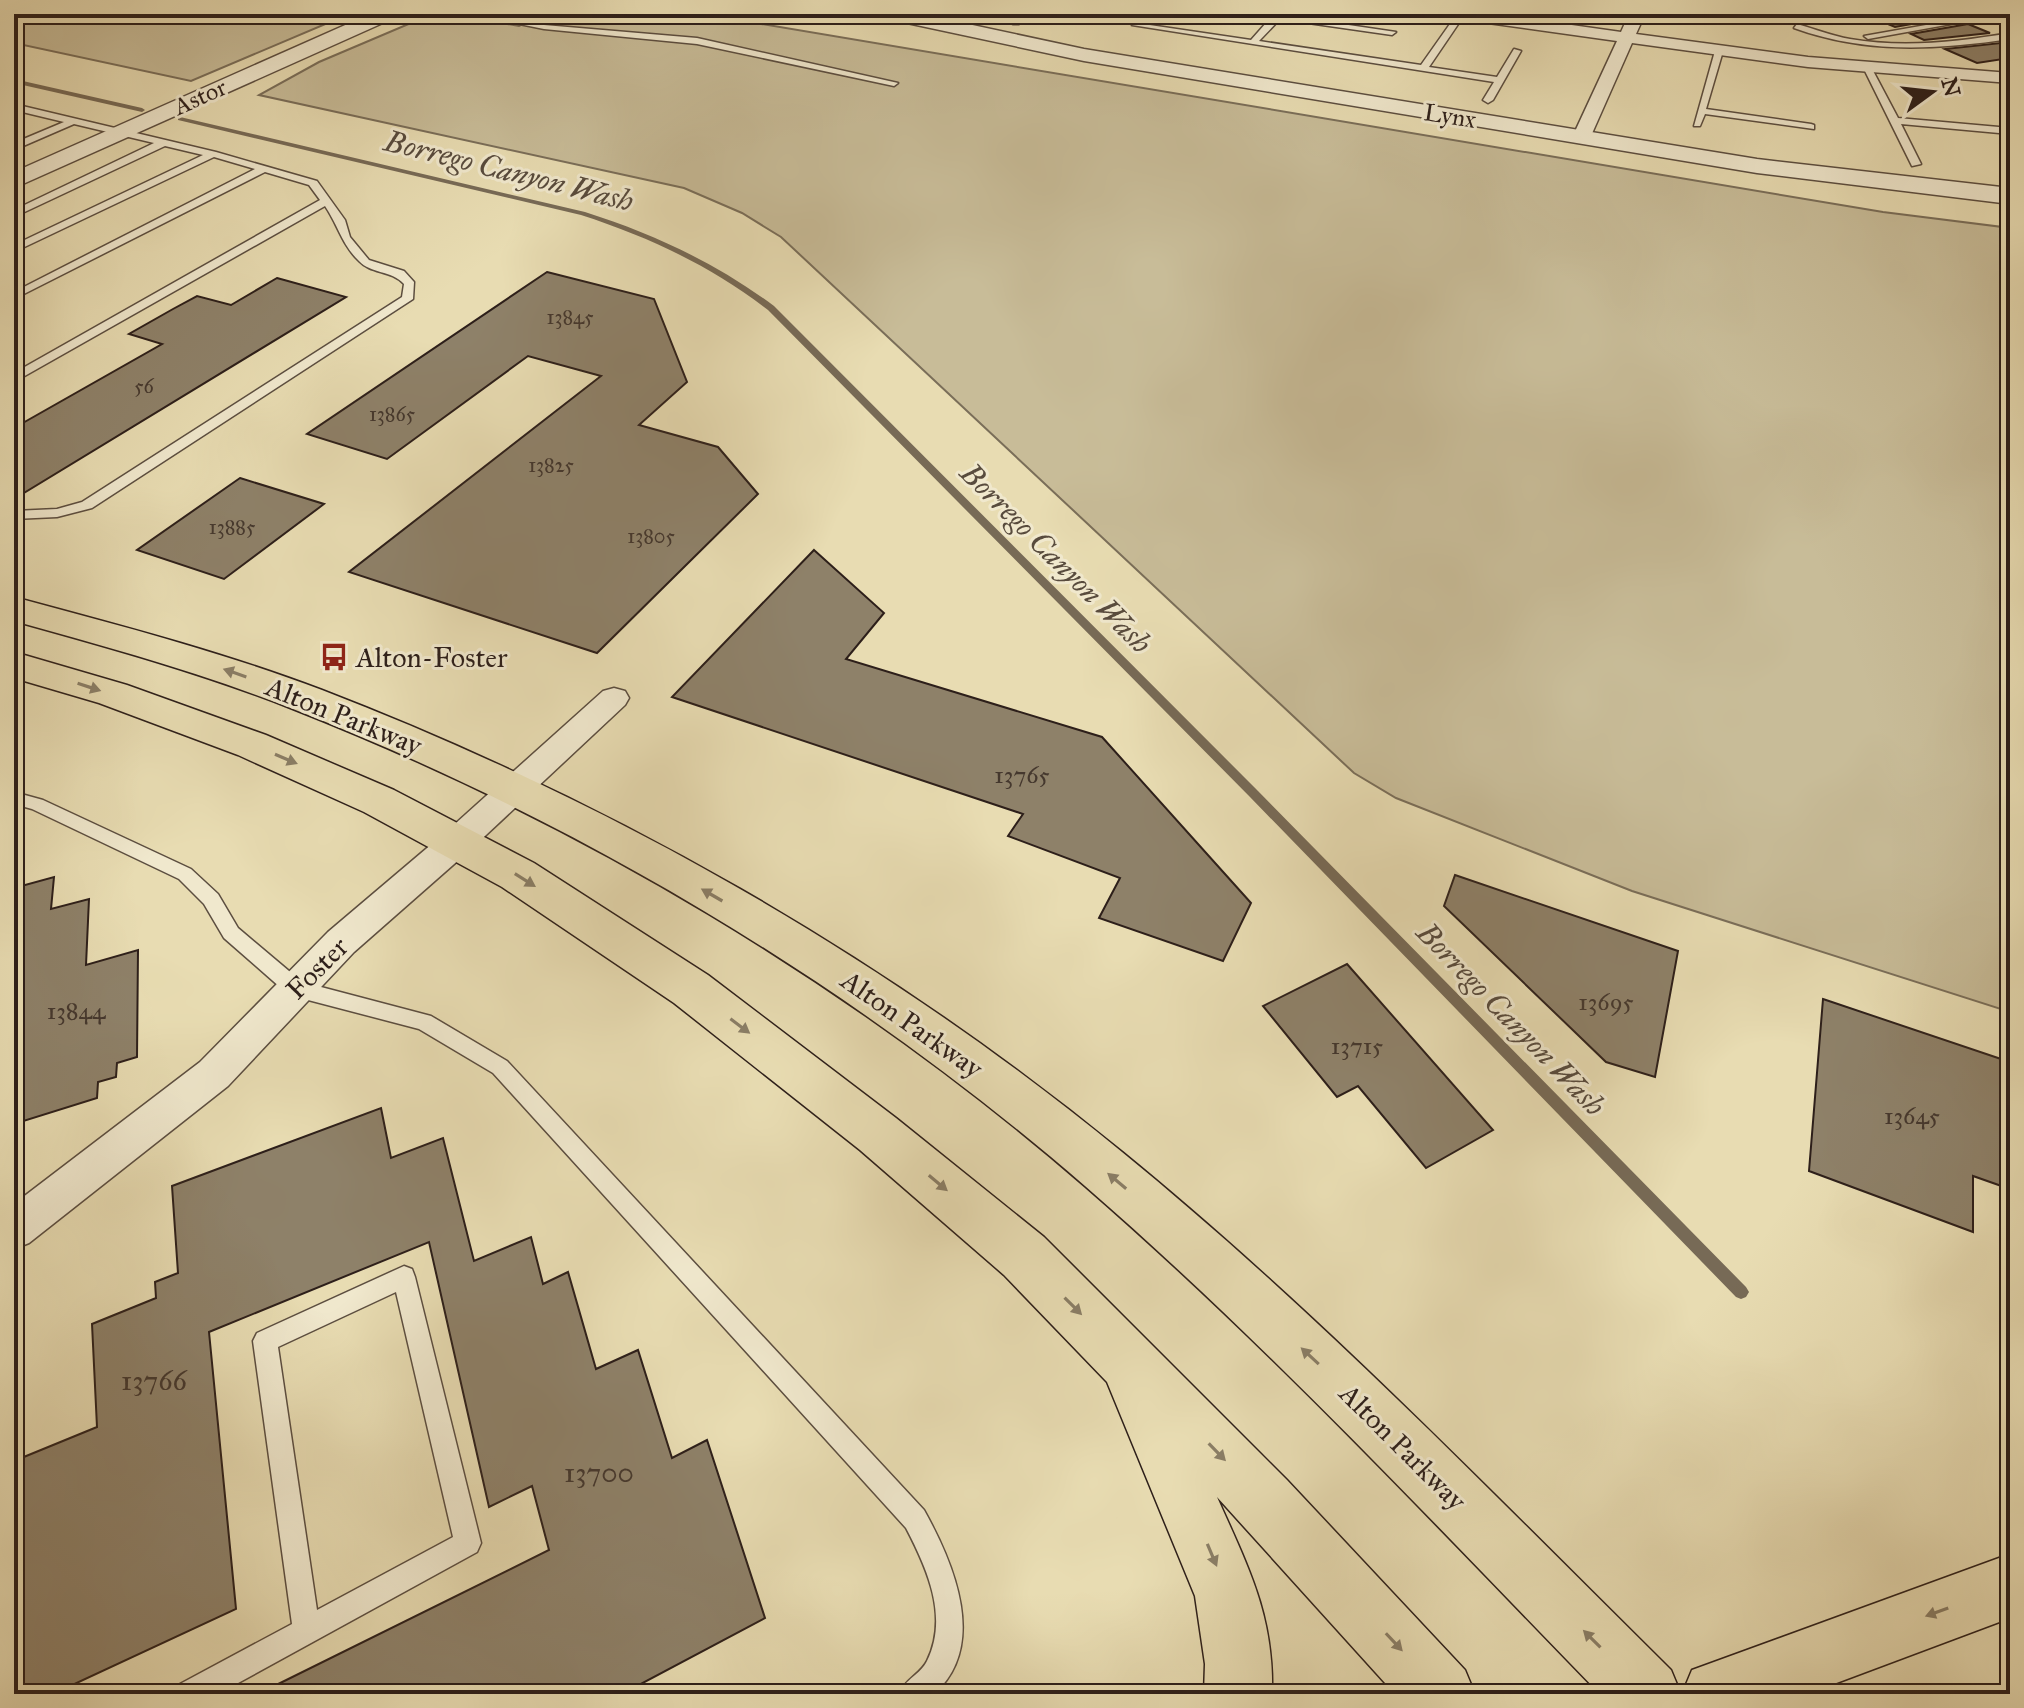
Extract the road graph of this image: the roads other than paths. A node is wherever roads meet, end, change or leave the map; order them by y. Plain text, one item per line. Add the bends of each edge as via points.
1 (387, 14) edge
2 (473, 14) edge
3 (893, 14) edge
4 (1025, 14) edge
5 (1460, 14) edge
6 (1637, 14) edge
7 (2003, 14) edge
8 (1278, 15) edge
9 (1016, 22) dead end
10 (1136, 25) dead end
11 (1797, 26) dead end
12 (1392, 32) dead end
13 (2010, 36) edge
14 (1625, 39) junction
15 (1839, 40) junction
16 (1253, 43) junction
17 (1517, 51) dead end
18 (1719, 51) junction
19 (1867, 67) junction
20 (1423, 69) junction
21 (2010, 78) edge
22 (1500, 80) junction
23 (894, 83) dead end
24 (1488, 100) dead end
25 (14, 107) edge
26 (1701, 111) junction
27 (74, 121) junction
28 (1895, 121) junction
29 (1697, 124) dead end
30 (1811, 127) dead end
31 (2010, 131) edge
32 (123, 132) junction
33 (1581, 138) junction
34 (165, 142) junction
35 (14, 147) edge
36 (213, 154) junction
37 (1916, 164) dead end
38 (265, 168) junction
39 (14, 181) edge
40 (2010, 196) edge
41 (325, 202) junction
42 (14, 214) edge
43 (14, 249) edge
44 (14, 296) edge
45 (14, 378) edge
46 (14, 515) edge
47 (14, 609) edge
48 (14, 665) edge
49 (614, 698) dead end
50 (513, 791) junction
51 (14, 798) edge
52 (458, 841) junction
53 (296, 989) junction
54 (14, 1229) edge
55 (1123, 1356) junction
56 (2010, 1586) edge
57 (307, 1631) junction
58 (190, 1694) edge
59 (913, 1694) edge
60 (1238, 1694) edge
61 (1441, 1694) edge
62 (1647, 1694) edge
63 (1716, 1694) edge

1 - 32 street, Astor
2 - 23 lane via 544,27 697,41
3 - 33 street, Lynx via 1084,55
4 - 9 lane
5 - 14 street
5 - 20 lane
6 - 14 street
7 - 15 lane
8 - 12 lane
8 - 16 lane
10 - 16 lane
11 - 15 lane
13 - 15 lane via 1926,48
14 - 18 street
14 - 33 street
16 - 20 lane
17 - 22 lane
18 - 19 street
18 - 26 lane
19 - 21 street
19 - 28 lane
20 - 22 lane
22 - 24 lane
25 - 27 lane
26 - 29 lane
26 - 30 lane
27 - 32 lane
27 - 35 lane
28 - 31 lane
28 - 37 lane
32 - 34 lane
32 - 39 street, Astor
33 - 40 street, Lynx via 1757,166
34 - 36 lane
34 - 42 lane
36 - 38 lane
36 - 43 lane
38 - 41 lane via 313,183
38 - 44 lane
41 - 45 lane
41 - 46 lane via 365,262 400,273 410,284 407,299 87,505
50 -> 47 main road, Alton Parkway via 376,727 262,682
48 -> 52 main road via 113,694 252,745
49 - 50 street, Foster
50 - 52 street, Foster
62 -> 50 main road, Alton Parkway via 1331,1375 1135,1196 1021,1104 791,942 671,872
51 - 53 lane via 185,874 211,899 231,933
52 - 53 street, Foster via 341,942
52 -> 55 main road via 601,927 784,1059 1024,1256
53 - 54 street, Foster via 214,1074
53 - 59 lane via 424,1022 500,1067 915,1519 937,1560 949,1605 947,1643 937,1673
55 -> 60 main road via 1228,1596 1239,1664
55 -> 61 main road
56 -> 63 main road
57 - 57 lane via 468,1543 404,1277 265,1341
57 - 58 lane

